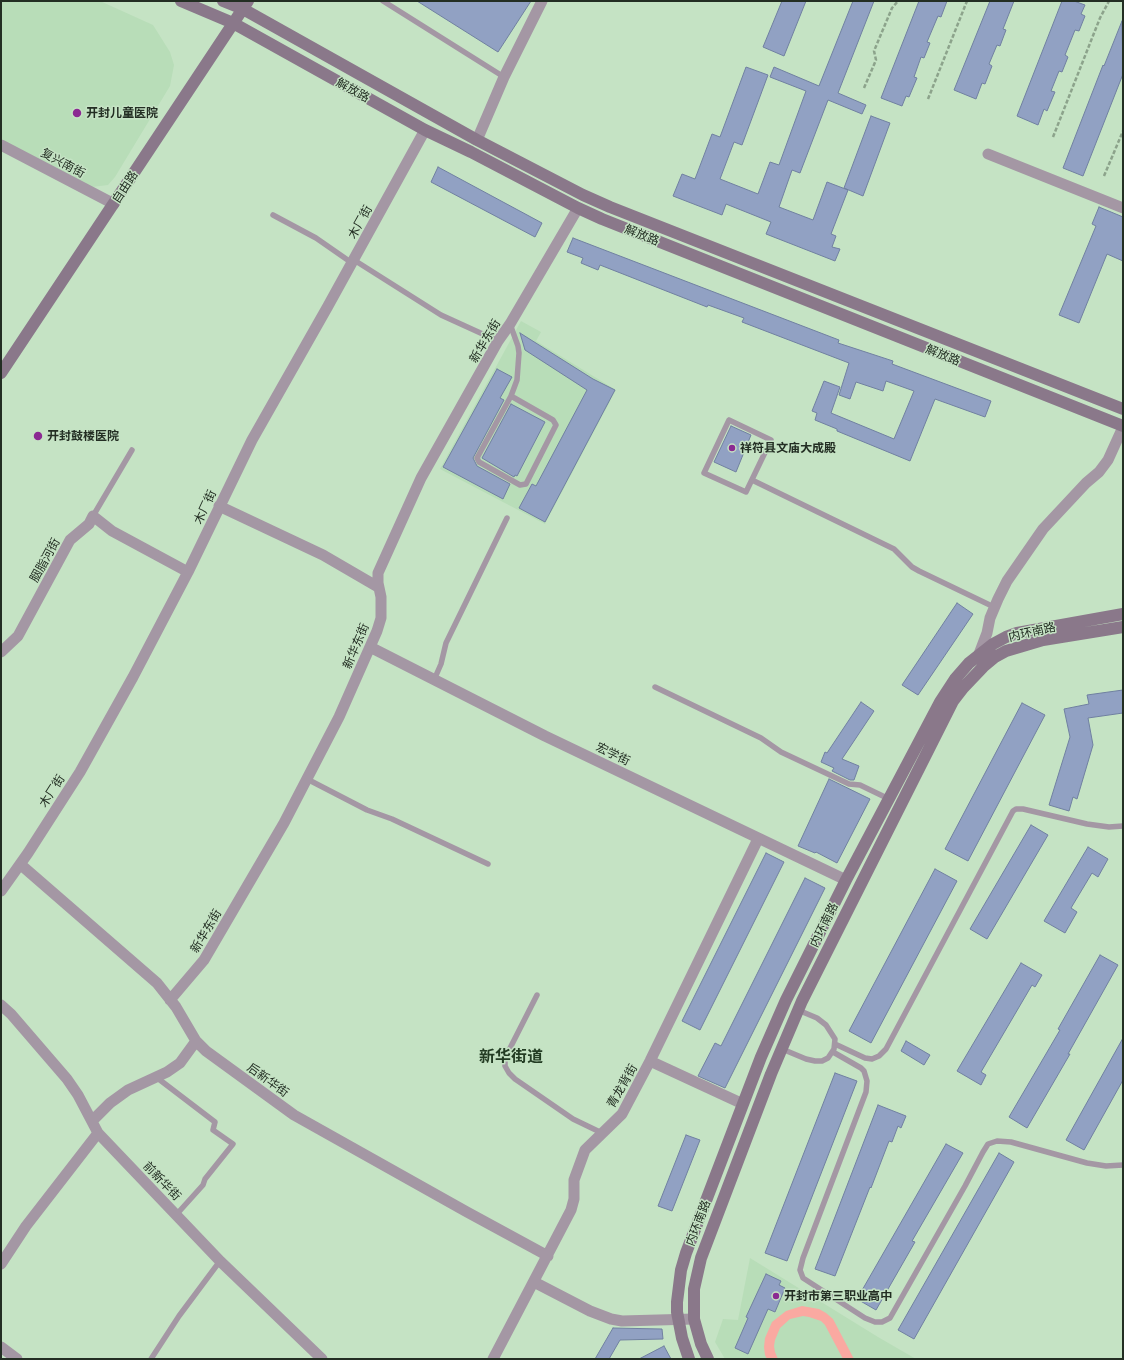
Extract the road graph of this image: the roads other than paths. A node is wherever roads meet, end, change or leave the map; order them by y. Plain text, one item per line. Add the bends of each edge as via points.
1 (181, 1) edge
2 (223, 1) edge
3 (383, 1) edge
4 (542, 1) edge
5 (245, 5) edge
6 (233, 23) junction
7 (504, 76) junction
8 (425, 130) junction
9 (477, 140) junction
10 (1, 145) edge
11 (988, 154) dead end
12 (114, 204) junction
13 (578, 208) junction
14 (1123, 208) edge
15 (273, 215) dead end
16 (353, 261) junction
17 (510, 324) junction
18 (498, 341) junction
19 (1, 373) edge
20 (511, 396) junction
21 (1123, 409) edge
22 (1123, 427) edge
23 (132, 450) dead end
24 (752, 480) junction
25 (219, 506) junction
26 (93, 516) junction
27 (507, 518) dead end
28 (188, 572) junction
29 (378, 587) junction
30 (994, 607) junction
31 (1123, 614) edge
32 (1123, 627) edge
33 (370, 647) junction
34 (1, 652) edge
35 (979, 654) junction
36 (433, 680) junction
37 (655, 687) dead end
38 (307, 779) junction
39 (889, 799) junction
40 (1123, 826) edge
41 (758, 838) junction
42 (20, 864) junction
43 (488, 864) dead end
44 (846, 880) junction
45 (1, 891) edge
46 (537, 995) dead end
47 (170, 1000) junction
48 (1, 1006) edge
49 (798, 1010) junction
50 (196, 1041) junction
51 (835, 1044) junction
52 (782, 1049) junction
53 (832, 1052) junction
54 (866, 1058) junction
55 (650, 1061) junction
56 (861, 1068) junction
57 (156, 1077) junction
58 (744, 1104) junction
59 (92, 1121) junction
60 (98, 1133) junction
61 (602, 1133) junction
62 (1123, 1165) edge
63 (176, 1215) junction
64 (548, 1256) junction
65 (220, 1261) junction
66 (1, 1264) edge
67 (534, 1282) junction
68 (678, 1320) junction
69 (694, 1320) junction
70 (1, 1347) edge
71 (17, 1359) edge
72 (151, 1359) edge
73 (322, 1359) edge
74 (493, 1359) edge
75 (689, 1359) edge
76 (708, 1359) edge

1 - 6 street, 解放路
2 - 5 street, 解放路
3 - 7 lane
4 - 7 street
5 - 6 street, 自由路
5 - 9 street, 解放路
6 - 8 street, 解放路
6 - 12 street, 自由路
7 - 9 street
8 - 13 street, 解放路
8 - 16 street, 木厂街
9 - 21 street, 解放路 via 610,207
10 - 12 street, 复兴南街
11 - 14 street
12 - 19 street, 自由路
13 - 17 street, 新华东街
13 - 22 street, 解放路
15 - 16 lane
16 - 18 lane via 442,315
16 - 25 street, 木厂街 via 252,440
17 - 18 street, 新华东街
17 - 20 lane via 519,354 517,380
18 - 29 street, 新华东街 via 421,478 382,562 378,573
20 - 20 lane via 553,420 556,425 526,484 520,485 479,462 477,458
22 - 30 street via 1108,460 1043,530 1007,581
23 - 26 lane
24 - 24 lane via 746,492 704,473 729,420 770,440
24 - 30 lane via 894,549 912,567
25 - 28 street, 木厂街
25 - 29 street via 323,555
26 - 28 street via 112,531
26 - 34 street, 胭脂河街 via 89,524 70,540 18,636
27 - 36 lane via 446,643 441,664
28 - 42 street, 木厂街 via 80,772
29 - 33 street, 新华东街 via 381,597 381,618
30 - 35 street
31 - 35 street, 内环南路 via 1017,633
32 - 49 street, 内环南路 via 1043,640 1011,649 995,657 963,688 944,717
33 - 36 street, 宏学街
33 - 38 street, 新华东街
35 - 39 street, 内环南路 via 948,689
36 - 41 street, 宏学街
37 - 39 lane via 761,738 781,752 849,784 860,785
38 - 43 lane via 367,810
38 - 47 street, 新华东街 via 204,960
39 - 44 street, 内环南路
40 - 54 lane via 1087,824 1023,809 1013,811 886,1048 878,1056
41 - 44 street, 宏学街
41 - 55 street, 青龙背街
42 - 45 street, 木厂街
42 - 47 street, 后新华街 via 157,983
44 - 58 street, 内环南路 via 786,1000
46 - 61 lane via 505,1058 505,1066 515,1079 528,1088 573,1119
47 - 50 street, 后新华街
48 - 59 street, 前新华街 via 67,1078
49 - 51 lane via 826,1025 835,1039
49 - 52 street, 内环南路
50 - 57 street via 180,1063
50 - 64 street, 后新华街 via 294,1115
51 - 53 lane
51 - 54 lane
52 - 53 lane via 815,1061 828,1058
52 - 69 street, 内环南路 via 701,1258 694,1289
53 - 56 lane
54 - 56 lane
55 - 58 street
55 - 61 street, 青龙背街 via 622,1114
56 - 62 lane via 867,1081 866,1092 800,1270 803,1278 875,1322 890,1318 988,1144 997,1141 1011,1142 1087,1164
57 - 59 street via 118,1097
57 - 63 lane via 215,1122 213,1130 233,1144 203,1185
58 - 68 street, 内环南路 via 686,1254 677,1297
59 - 60 street, 前新华街
60 - 63 street, 前新华街
60 - 66 street via 26,1226
61 - 64 street, 青龙背街 via 585,1150 574,1180 572,1210
63 - 65 street, 前新华街
64 - 67 street, 青龙背街
65 - 72 lane
65 - 73 street, 前新华街
67 - 68 street via 611,1319
67 - 74 street, 青龙背街
68 - 69 street
68 - 75 street, 内环南路
69 - 76 street, 内环南路
70 - 71 street

